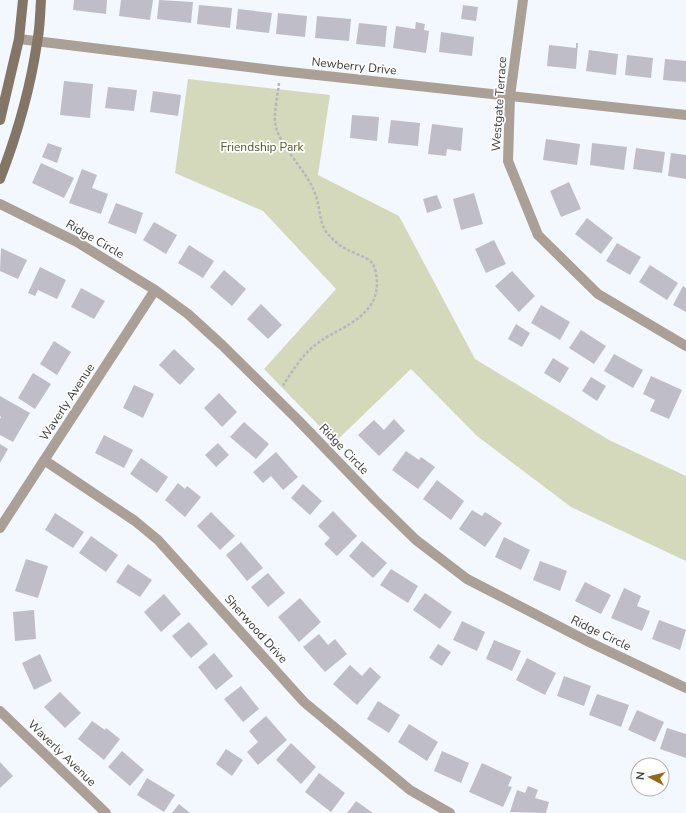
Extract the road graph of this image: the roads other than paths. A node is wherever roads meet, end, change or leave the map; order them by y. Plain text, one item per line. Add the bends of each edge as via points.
1 (23, 0) edge
2 (41, 0) edge
3 (523, 0) edge
4 (19, 39) junction
5 (38, 41) junction
6 (510, 96) junction
7 (686, 115) edge
8 (0, 120) edge
9 (0, 179) edge
10 (0, 204) edge
11 (155, 290) junction
12 (686, 346) edge
13 (44, 460) junction
14 (0, 528) edge
15 (686, 688) edge
16 (0, 711) edge
17 (106, 813) edge
18 (450, 813) edge

1 - 4 street
2 - 5 street
3 - 6 street, Westgate Terrace
4 - 5 street, Newberry Drive
4 - 8 street
5 - 6 street, Newberry Drive
5 - 9 street via 21,117
6 - 7 street, Newberry Drive
6 - 12 street, Westgate Terrace via 508,161 538,235 598,294
10 - 11 street, Ridge Circle via 77,242
11 - 13 street, Waverly Avenue
11 - 15 street, Ridge Circle via 188,314 222,346 416,540 467,579 591,643
13 - 14 street, Waverly Avenue
13 - 18 street, Sherwood Drive via 135,521 158,540 304,702 410,790
16 - 17 street, Waverly Avenue

